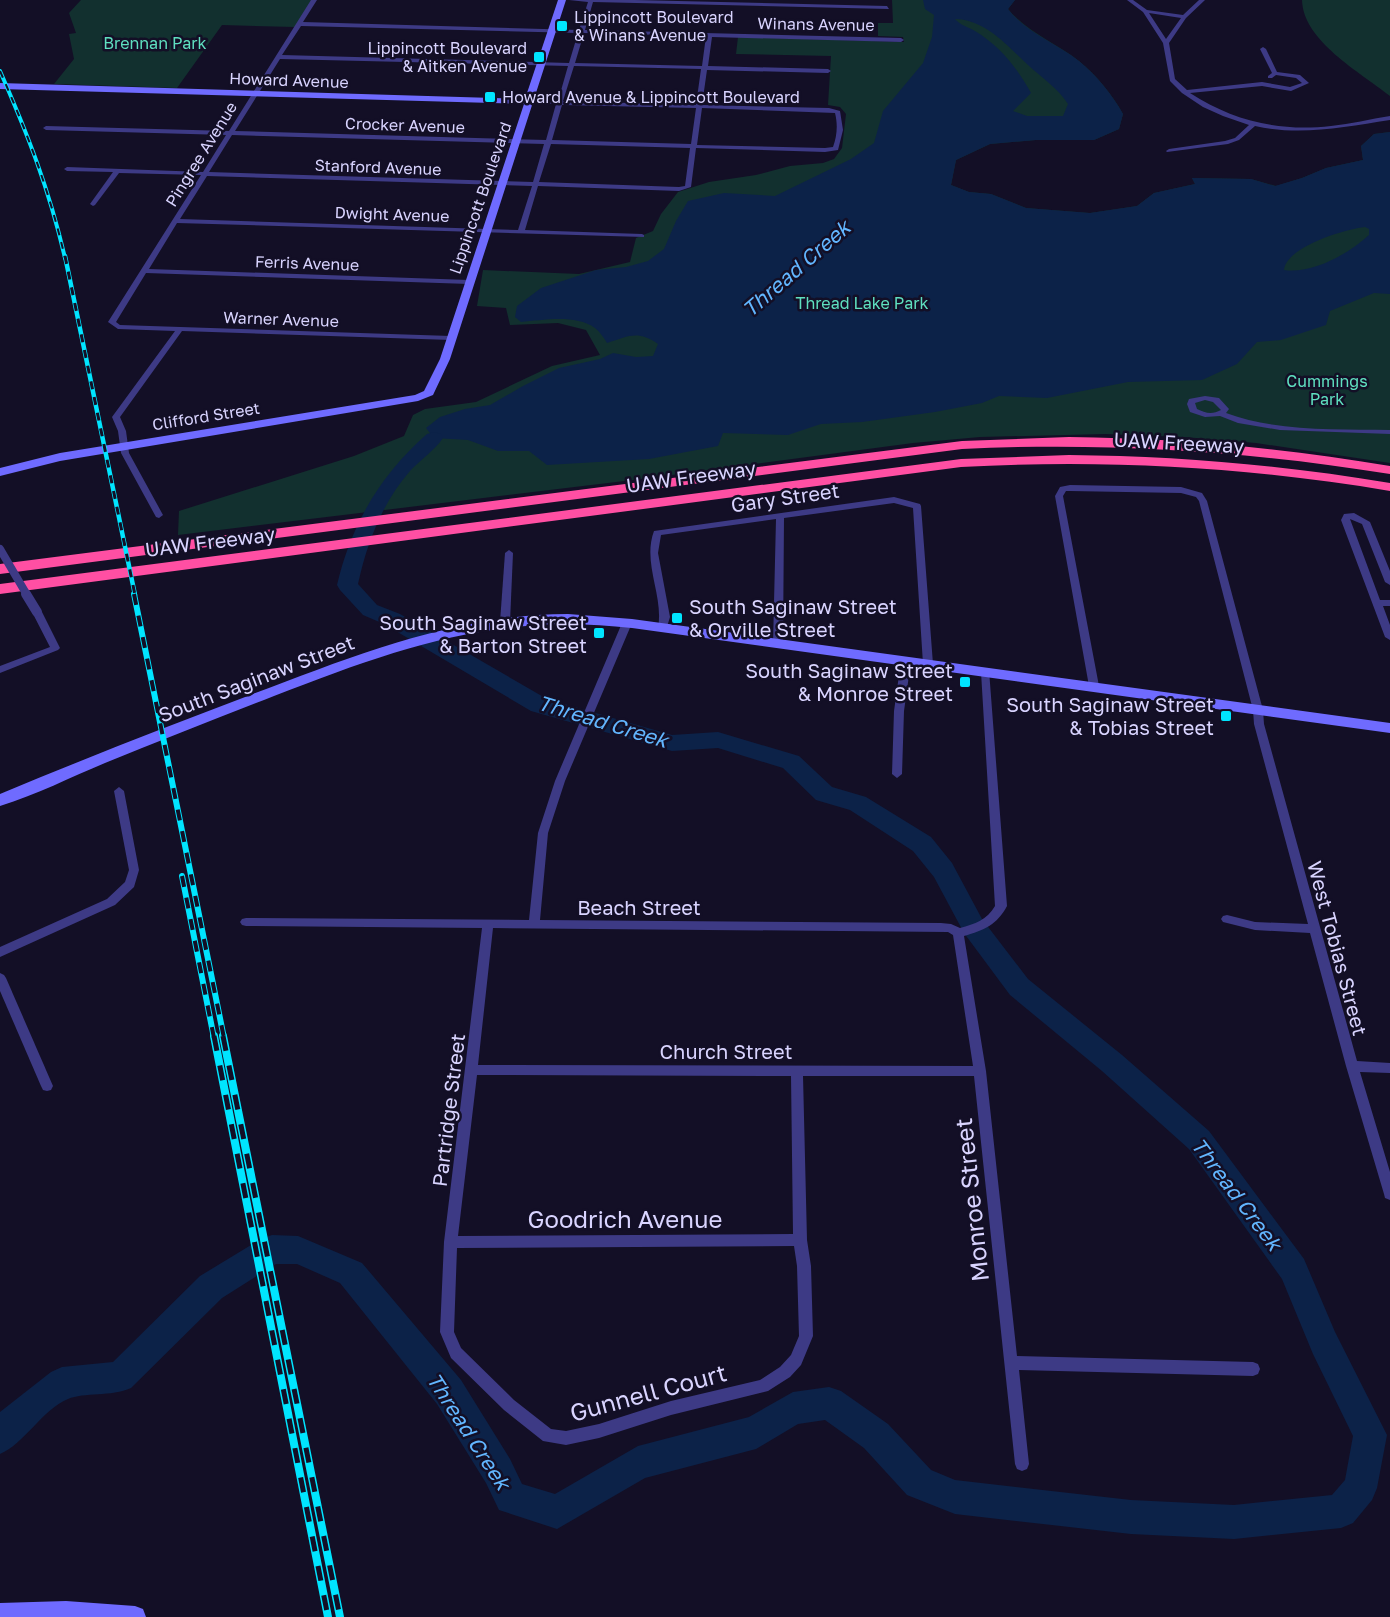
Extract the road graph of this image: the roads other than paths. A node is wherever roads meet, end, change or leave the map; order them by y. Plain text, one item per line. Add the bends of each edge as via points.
1 (314, 0) edge
2 (562, 0) edge
3 (572, 0) edge
4 (591, 0) edge
5 (1131, 0) edge
6 (1202, 0) edge
7 (887, 8) dead end
8 (1145, 11) junction
9 (1184, 17) junction
10 (299, 24) junction
11 (553, 31) junction
12 (580, 31) junction
13 (709, 35) junction
14 (901, 40) dead end
15 (1166, 43) junction
16 (1263, 49) dead end
17 (278, 57) junction
18 (542, 64) junction
19 (572, 65) junction
20 (705, 69) junction
21 (828, 71) dead end
22 (1275, 73) junction
23 (1262, 84) junction
24 (0, 86) edge
25 (1184, 92) junction
26 (255, 94) junction
27 (530, 102) junction
28 (560, 102) junction
29 (698, 106) junction
30 (1390, 118) edge
31 (1253, 124) junction
32 (46, 128) dead end
33 (230, 133) junction
34 (517, 142) junction
35 (548, 143) junction
36 (693, 147) junction
37 (836, 149) joint
38 (1169, 151) dead end
39 (67, 169) dead end
40 (117, 171) junction
41 (206, 174) junction
42 (502, 184) junction
43 (536, 185) junction
44 (93, 204) dead end
45 (177, 221) junction
46 (487, 231) junction
47 (521, 232) junction
48 (642, 236) dead end
49 (144, 271) junction
50 (469, 282) junction
51 (112, 322) joint
52 (180, 329) junction
53 (451, 338) junction
54 (418, 398) joint
55 (1221, 414) dead end
56 (1390, 432) edge
57 (124, 447) junction
58 (1390, 470) edge
59 (0, 472) edge
60 (1390, 487) edge
61 (159, 515) dead end
62 (780, 516) junction
63 (0, 549) edge
64 (509, 553) dead end
65 (0, 568) edge
66 (1390, 582) edge
67 (0, 590) edge
68 (1377, 603) junction
69 (1390, 603) edge
70 (505, 622) junction
71 (627, 623) junction
72 (663, 628) junction
73 (1390, 637) edge
74 (778, 644) junction
75 (906, 661) junction
76 (928, 664) junction
77 (0, 669) edge
78 (986, 672) junction
79 (1094, 686) junction
80 (1258, 710) junction
81 (1390, 728) edge
82 (897, 774) dead end
83 (119, 791) dead end
84 (0, 800) edge
85 (1227, 919) dead end
86 (246, 922) dead end
87 (488, 924) junction
88 (534, 924) junction
89 (1314, 929) junction
90 (958, 933) junction
91 (0, 952) edge
92 (0, 978) edge
93 (1352, 1066) junction
94 (1390, 1068) edge
95 (472, 1070) junction
96 (797, 1070) junction
97 (980, 1071) junction
98 (47, 1086) dead end
99 (1390, 1194) edge
100 (800, 1240) junction
101 (451, 1242) junction
102 (448, 1300) joint
103 (1011, 1363) junction
104 (1253, 1369) dead end
105 (1022, 1464) dead end
106 (1, 1614) edge
107 (135, 1617) edge

1 - 10 street, Pingree Avenue
2 - 11 street, Lippincott Boulevard
3 - 4 street
4 - 7 street
4 - 12 street
5 - 8 street
6 - 9 street
8 - 9 street
8 - 15 street
9 - 15 street
10 - 11 street, Winans Avenue
10 - 17 street, Pingree Avenue
11 - 12 street, Winans Avenue
11 - 18 street, Lippincott Boulevard
12 - 13 street, Winans Avenue
12 - 19 street
13 - 14 street, Winans Avenue
13 - 20 street
15 - 25 street via 1172,80
16 - 22 street
17 - 18 street
17 - 26 street, Pingree Avenue
18 - 19 street
18 - 27 street, Lippincott Boulevard
19 - 20 street
19 - 28 street
20 - 21 street
20 - 29 street
22 - 23 street
22 - 23 street via 1298,76 1306,83 1291,88
23 - 25 street
24 - 26 street, Howard Avenue
25 - 31 street via 1210,108
26 - 27 street, Howard Avenue
26 - 33 street, Pingree Avenue
27 - 28 street, Howard Avenue
27 - 34 street, Lippincott Boulevard
28 - 29 street, Howard Avenue
28 - 35 street
29 - 36 street
29 - 37 street, Howard Avenue via 838,112 841,122
30 - 31 street via 1329,128
31 - 38 street via 1237,139 1226,143
32 - 33 street, Crocker Avenue
33 - 34 street, Crocker Avenue
33 - 41 street, Pingree Avenue
34 - 35 street, Crocker Avenue
34 - 42 street, Lippincott Boulevard
35 - 36 street, Crocker Avenue
35 - 43 street
36 - 37 street, Crocker Avenue
36 - 43 street, Stanford Avenue via 688,187
39 - 40 street, Stanford Avenue
40 - 41 street, Stanford Avenue
40 - 44 street
41 - 42 street, Stanford Avenue
41 - 45 street, Pingree Avenue
42 - 43 street, Stanford Avenue
42 - 46 street, Lippincott Boulevard
43 - 47 street
45 - 46 street, Dwight Avenue
45 - 49 street, Pingree Avenue
46 - 47 street, Dwight Avenue
46 - 50 street, Lippincott Boulevard
47 - 48 street, Dwight Avenue
49 - 50 street, Ferris Avenue
49 - 51 street, Pingree Avenue
50 - 53 street, Lippincott Boulevard
51 - 52 street, Warner Avenue via 118,327
52 - 53 street, Warner Avenue
52 - 57 street via 116,417
53 - 54 street, Lippincott Boulevard via 438,379 429,393
54 - 57 street, Clifford Street
55 - 56 street via 1280,426
57 - 59 street, Clifford Street
57 - 61 street
58 - 65 highway, UAW Freeway via 1177,444 1002,443 908,451
60 - 67 highway, UAW Freeway via 1210,463 1011,460 915,468
62 - 72 street, Gary Street via 657,533 654,553 665,617
62 - 74 street
62 - 76 street, Gary Street via 894,500 917,506
63 - 77 street, bridge via 55,648
64 - 70 street
66 - 68 street via 1366,522 1347,516 1345,520
68 - 69 street
68 - 73 street
70 - 71 street, South Saginaw Street via 561,618
70 - 84 street, South Saginaw Street via 445,632 397,646
71 - 72 street, South Saginaw Street
71 - 88 street via 560,781 543,833
72 - 74 street, South Saginaw Street
74 - 75 street, South Saginaw Street
75 - 76 street, South Saginaw Street
75 - 82 street via 899,711
76 - 78 street, South Saginaw Street
78 - 79 street, South Saginaw Street
78 - 90 street, Beach Street via 1001,906 985,925
79 - 80 street, South Saginaw Street
79 - 80 street, West Tobias Street via 1059,496 1063,489 1071,488 1192,492 1203,501
80 - 81 street, South Saginaw Street
80 - 89 street, West Tobias Street
83 - 91 street via 134,870 130,884 111,902
85 - 89 street via 1255,926
86 - 87 street, Beach Street
87 - 88 street, Beach Street
87 - 95 street, Partridge Street
88 - 90 street, Beach Street via 941,927
89 - 93 street, West Tobias Street
90 - 97 street, Monroe Street
92 - 98 street
93 - 94 street
93 - 99 street, West Tobias Street
95 - 96 street, Church Street
95 - 101 street, Partridge Street
96 - 97 street, Church Street
96 - 100 street, Gunnell Court
97 - 103 street, Monroe Street
100 - 101 street, Goodrich Avenue
100 - 102 street, Gunnell Court via 806,1336 796,1360 784,1372 763,1386 566,1437 548,1436 509,1405 456,1353 447,1332
101 - 102 street, Partridge Street
103 - 104 street
103 - 105 street, Monroe Street
106 - 107 street via 66,1612

